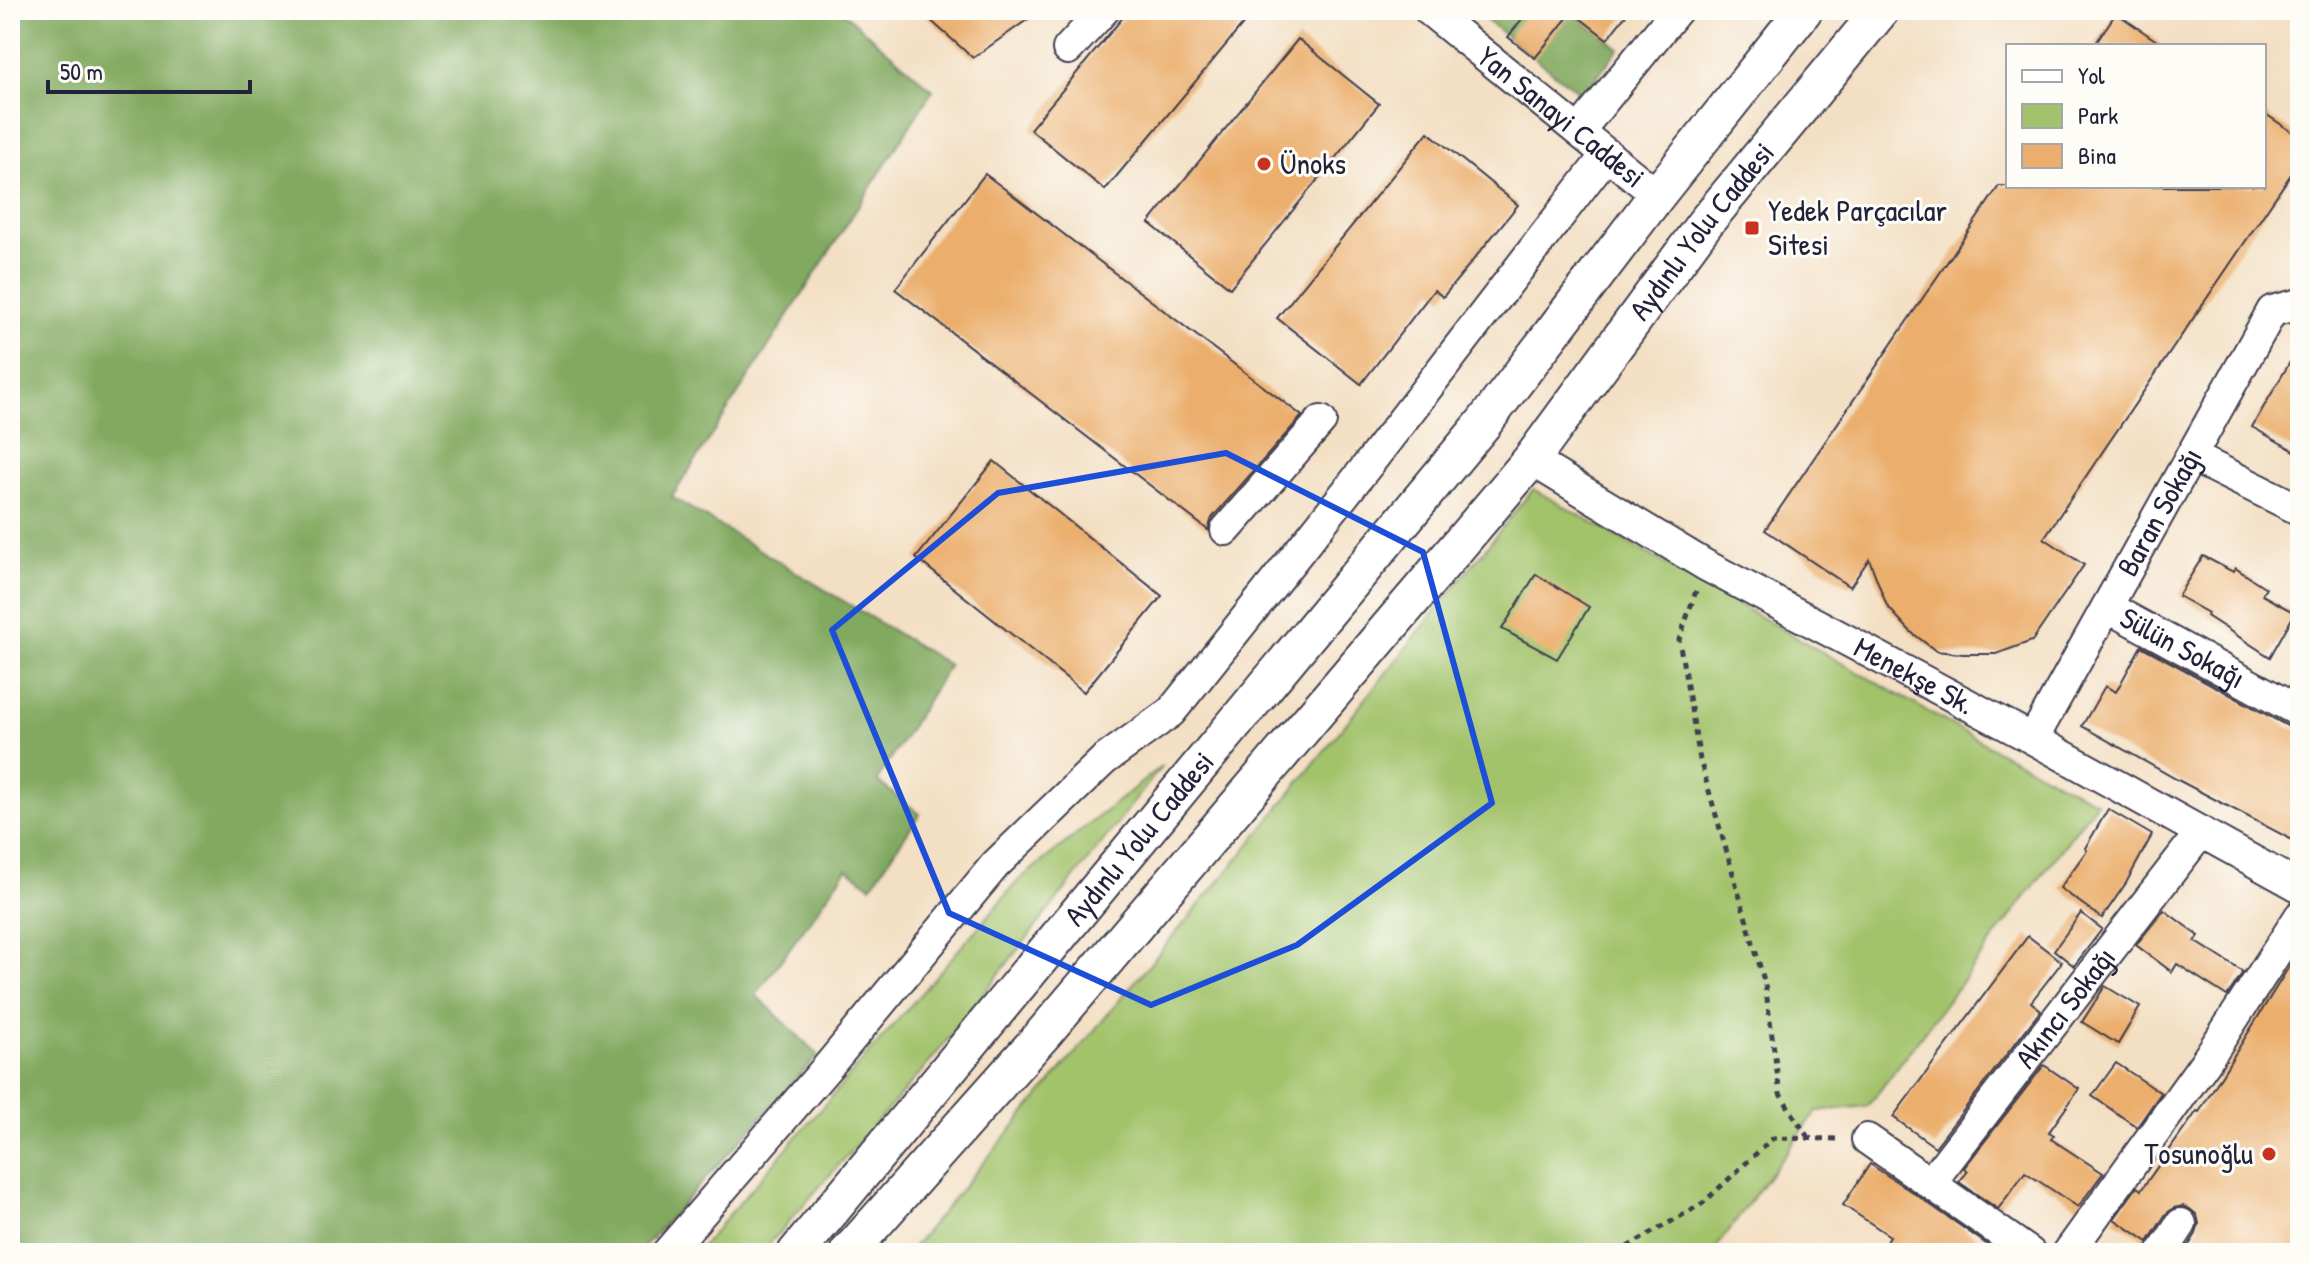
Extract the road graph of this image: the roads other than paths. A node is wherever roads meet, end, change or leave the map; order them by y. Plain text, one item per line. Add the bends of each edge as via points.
1 (1104, 10) edge
2 (1677, 10) edge
3 (1804, 10) edge
4 (1881, 10) edge
5 (1435, 12) edge
6 (1068, 49) dead end
7 (1579, 131) junction
8 (1607, 154) junction
9 (1657, 195) junction
10 (2300, 304) edge
11 (1321, 421) dead end
12 (1483, 424) junction
13 (2191, 456) junction
14 (1531, 460) junction
15 (2300, 510) edge
16 (1226, 530) dead end
17 (2107, 607) junction
18 (2300, 712) edge
19 (2033, 739) junction
20 (2201, 832) junction
21 (2300, 887) edge
22 (2300, 916) edge
23 (1867, 1139) road end
24 (1931, 1182) junction
25 (2181, 1224) dead end
26 (667, 1253) edge
27 (796, 1253) edge
28 (848, 1253) edge
29 (2030, 1253) edge
30 (2068, 1253) edge
31 (2162, 1253) edge

1 - 6 street
2 - 7 street
3 - 9 main road, Aydınlı Yolu Caddesi
4 - 14 main road, Aydınlı Yolu Caddesi via 1705,223
5 - 7 street, Yan Sanayi Caddesi
7 - 8 street, Yan Sanayi Caddesi
8 - 9 street, Yan Sanayi Caddesi
8 - 26 street via 1171,712 1104,760 995,865
9 - 12 main road, Aydınlı Yolu Caddesi
10 - 13 street, Baran Sokağı via 2272,311
11 - 16 street
12 - 14 main road
12 - 27 main road, Aydınlı Yolu Caddesi
13 - 15 street
13 - 17 street, Baran Sokağı
14 - 19 street, Menekşe Sk. via 1705,565
14 - 28 main road, Aydınlı Yolu Caddesi via 1044,1033
17 - 18 street, Sülün Sokağı
17 - 19 street, Baran Sokağı
19 - 20 street, Menekşe Sk.
20 - 21 street, Menekşe Sk.
20 - 24 street, Akıncı Sokağı
22 - 30 street via 2206,1061
23 - 24 street
24 - 29 street
25 - 31 street

